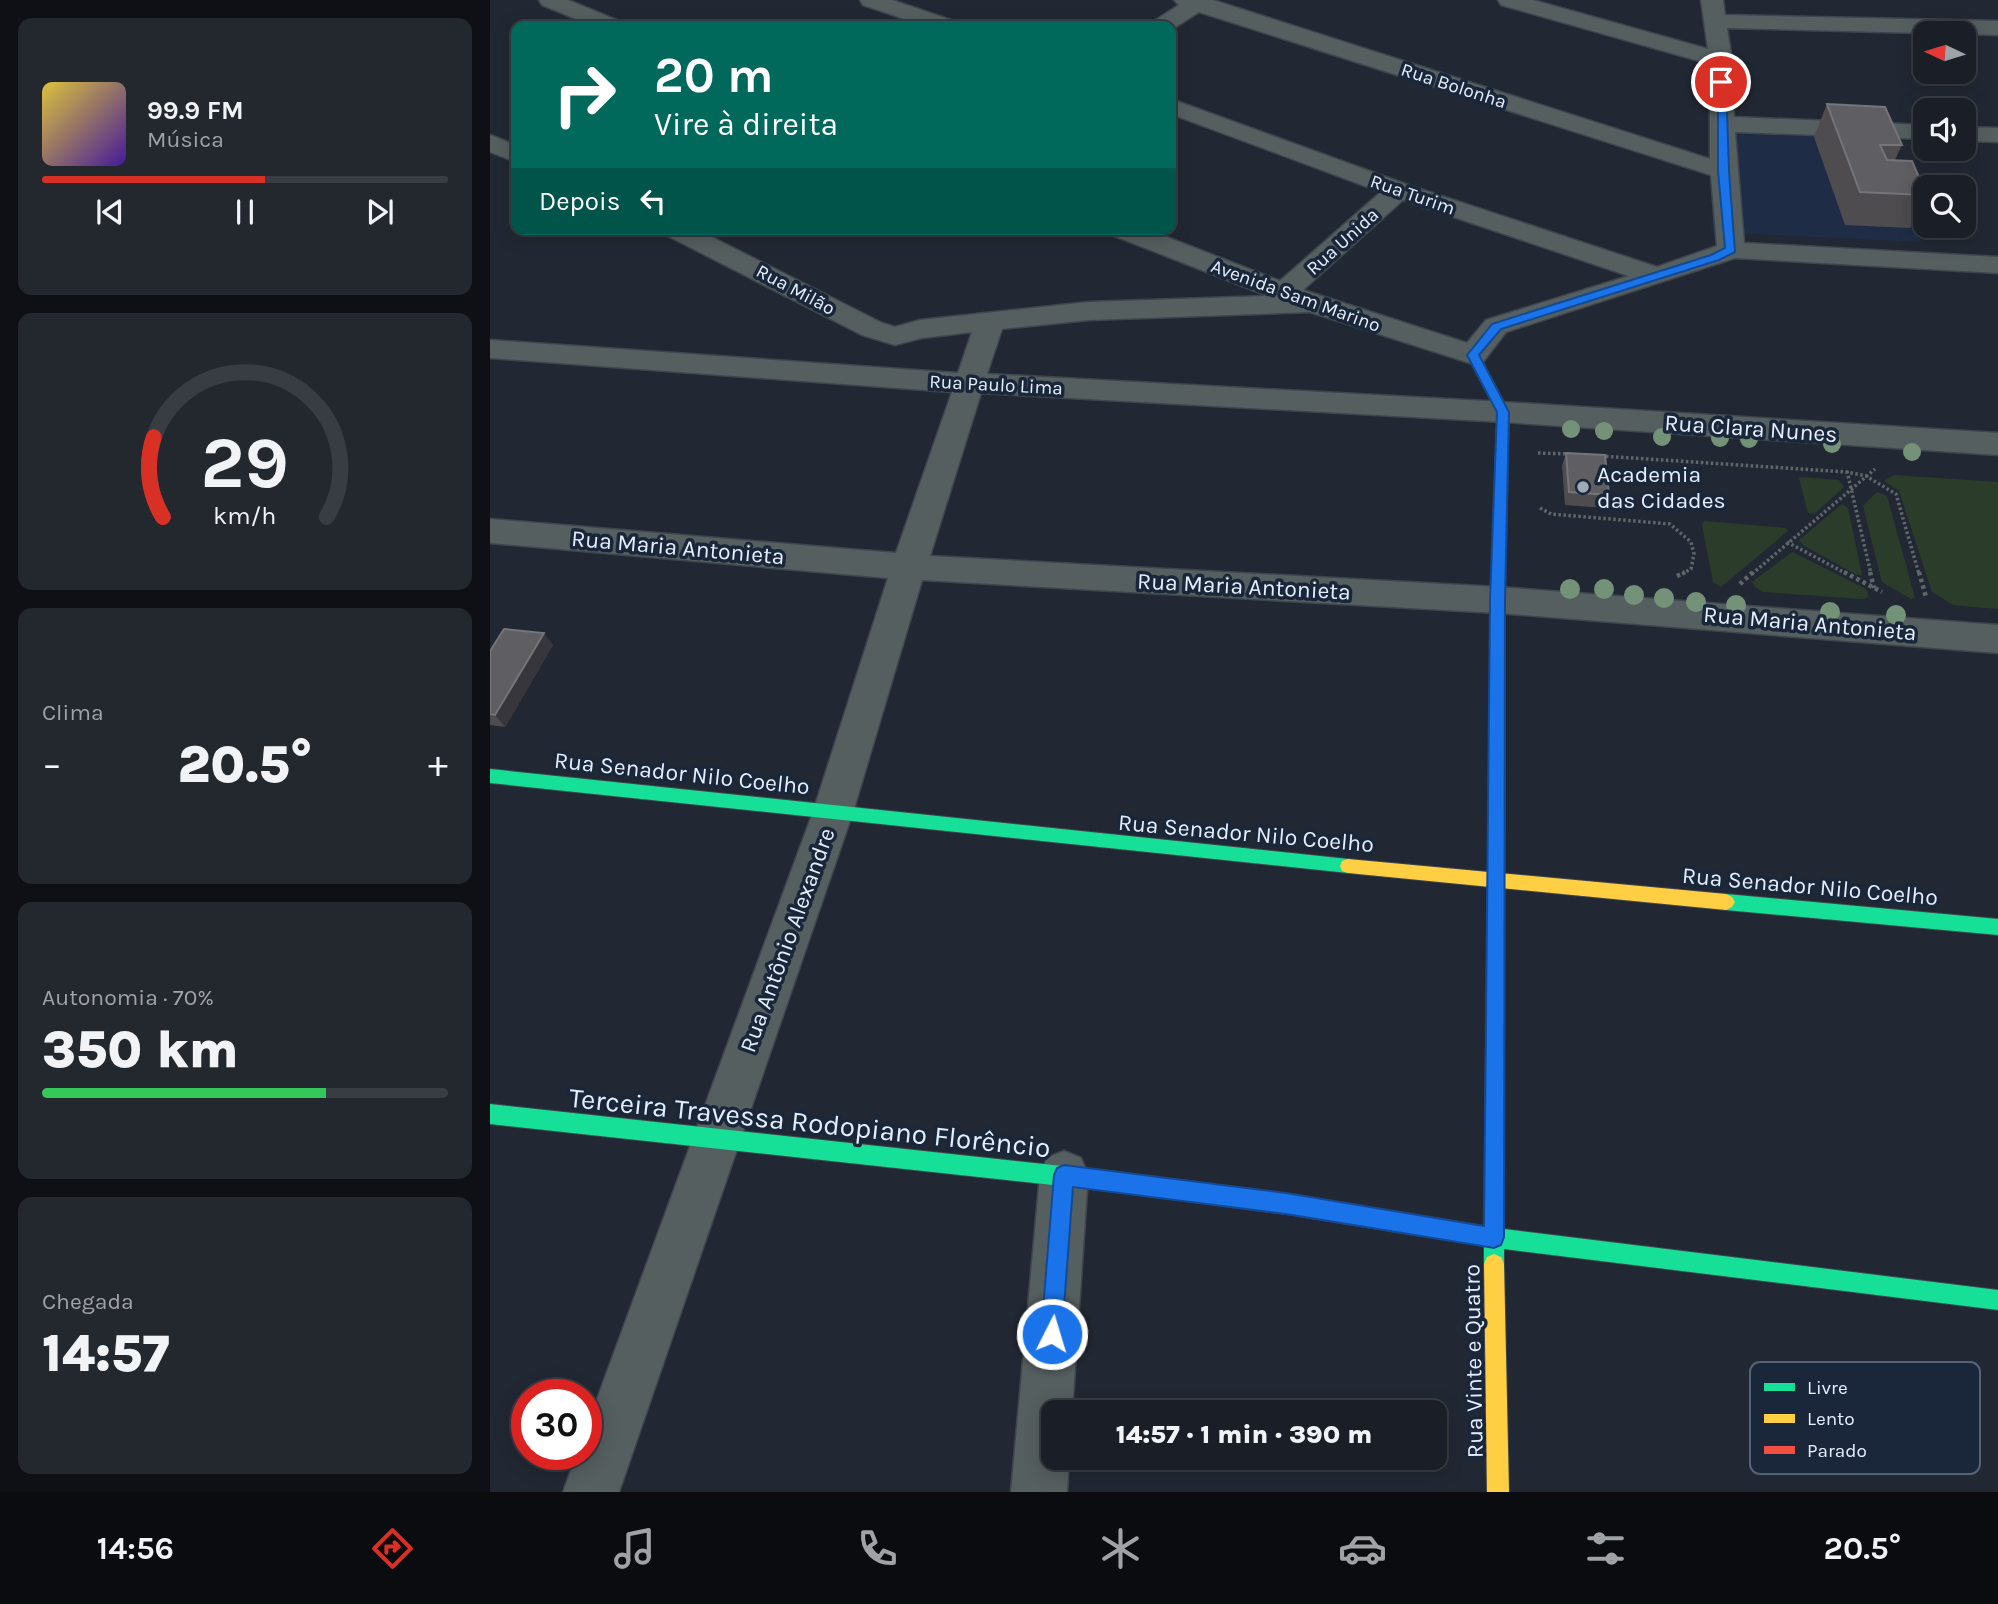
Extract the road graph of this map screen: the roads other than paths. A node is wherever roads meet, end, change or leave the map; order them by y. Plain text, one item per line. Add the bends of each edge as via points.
1 (871, 0) edge
2 (1509, 0) edge
3 (556, 1) edge
4 (1195, 1) edge
5 (1713, 10) edge
6 (600, 21) edge
7 (932, 21) edge
8 (1168, 21) edge
9 (1998, 28) edge
10 (1721, 60) junction
11 (1176, 108) edge
12 (1721, 124) junction
13 (1913, 132) edge
14 (1976, 134) edge
15 (1998, 135) edge
16 (490, 142) edge
17 (511, 152) edge
18 (1723, 171) junction
19 (1399, 190) junction
20 (687, 235) edge
21 (1137, 235) edge
22 (1731, 250) junction
23 (1998, 265) edge
24 (1657, 276) junction
25 (1284, 292) junction
26 (1312, 303) junction
27 (990, 321) junction
28 (490, 349) edge
29 (1473, 355) junction
30 (968, 383) junction
31 (1503, 412) junction
32 (1998, 444) edge
33 (490, 531) edge
34 (909, 567) junction
35 (1498, 600) junction
36 (1998, 639) edge
37 (490, 776) edge
38 (833, 812) junction
39 (1497, 880) junction
40 (1998, 927) edge
41 (490, 1114) edge
42 (717, 1137) junction
43 (1064, 1175) junction
44 (1494, 1237) junction
45 (1998, 1300) edge
46 (591, 1492) edge
47 (1039, 1492) edge
48 (1499, 1492) edge

1 - 7 street
2 - 10 street
3 - 6 street
4 - 8 street
4 - 18 street, Rua Bolonha
5 - 9 street
5 - 10 street
10 - 12 street
11 - 19 street, Rua Turim
12 - 13 street
12 - 18 street
14 - 15 street
16 - 17 street
18 - 22 street
19 - 24 street, Rua Turim
19 - 25 street, Rua Unida
20 - 27 street, Rua Milão via 872,329 895,336
21 - 25 street, Avenida Sam Marino
22 - 23 street
22 - 24 street
24 - 29 street via 1496,326
25 - 26 street, Avenida Sam Marino
26 - 27 street, Rua Milão via 1089,311
26 - 29 street, Avenida Sam Marino
27 - 30 street, Rua Antônio Alexandre
28 - 30 street, Rua Paulo Lima
29 - 31 street, Rua Vinte e Quatro
30 - 31 street, Rua Paulo Lima
30 - 34 street, Rua Antônio Alexandre
31 - 32 street, Rua Clara Nunes
31 - 35 street, Rua Vinte e Quatro
33 - 34 street, Rua Maria Antonieta
34 - 35 street, Rua Maria Antonieta
34 - 38 street, Rua Antônio Alexandre
35 - 36 street, Rua Maria Antonieta
35 - 39 street, Rua Vinte e Quatro
37 - 38 street, Rua Senador Nilo Coelho
38 - 39 street, Rua Senador Nilo Coelho
38 - 42 street, Rua Antônio Alexandre
39 - 40 street, Rua Senador Nilo Coelho
39 - 44 street, Rua Vinte e Quatro
41 - 42 street, Terceira Travessa Rodopiano Florêncio
42 - 43 street, Terceira Travessa Rodopiano Florêncio
42 - 46 street, Rua Antônio Alexandre
43 - 44 street, Terceira Travessa Rodopiano Florêncio via 1286,1203
43 - 47 street
44 - 45 street, Terceira Travessa Rodopiano Florêncio
44 - 48 street, Rua Vinte e Quatro

